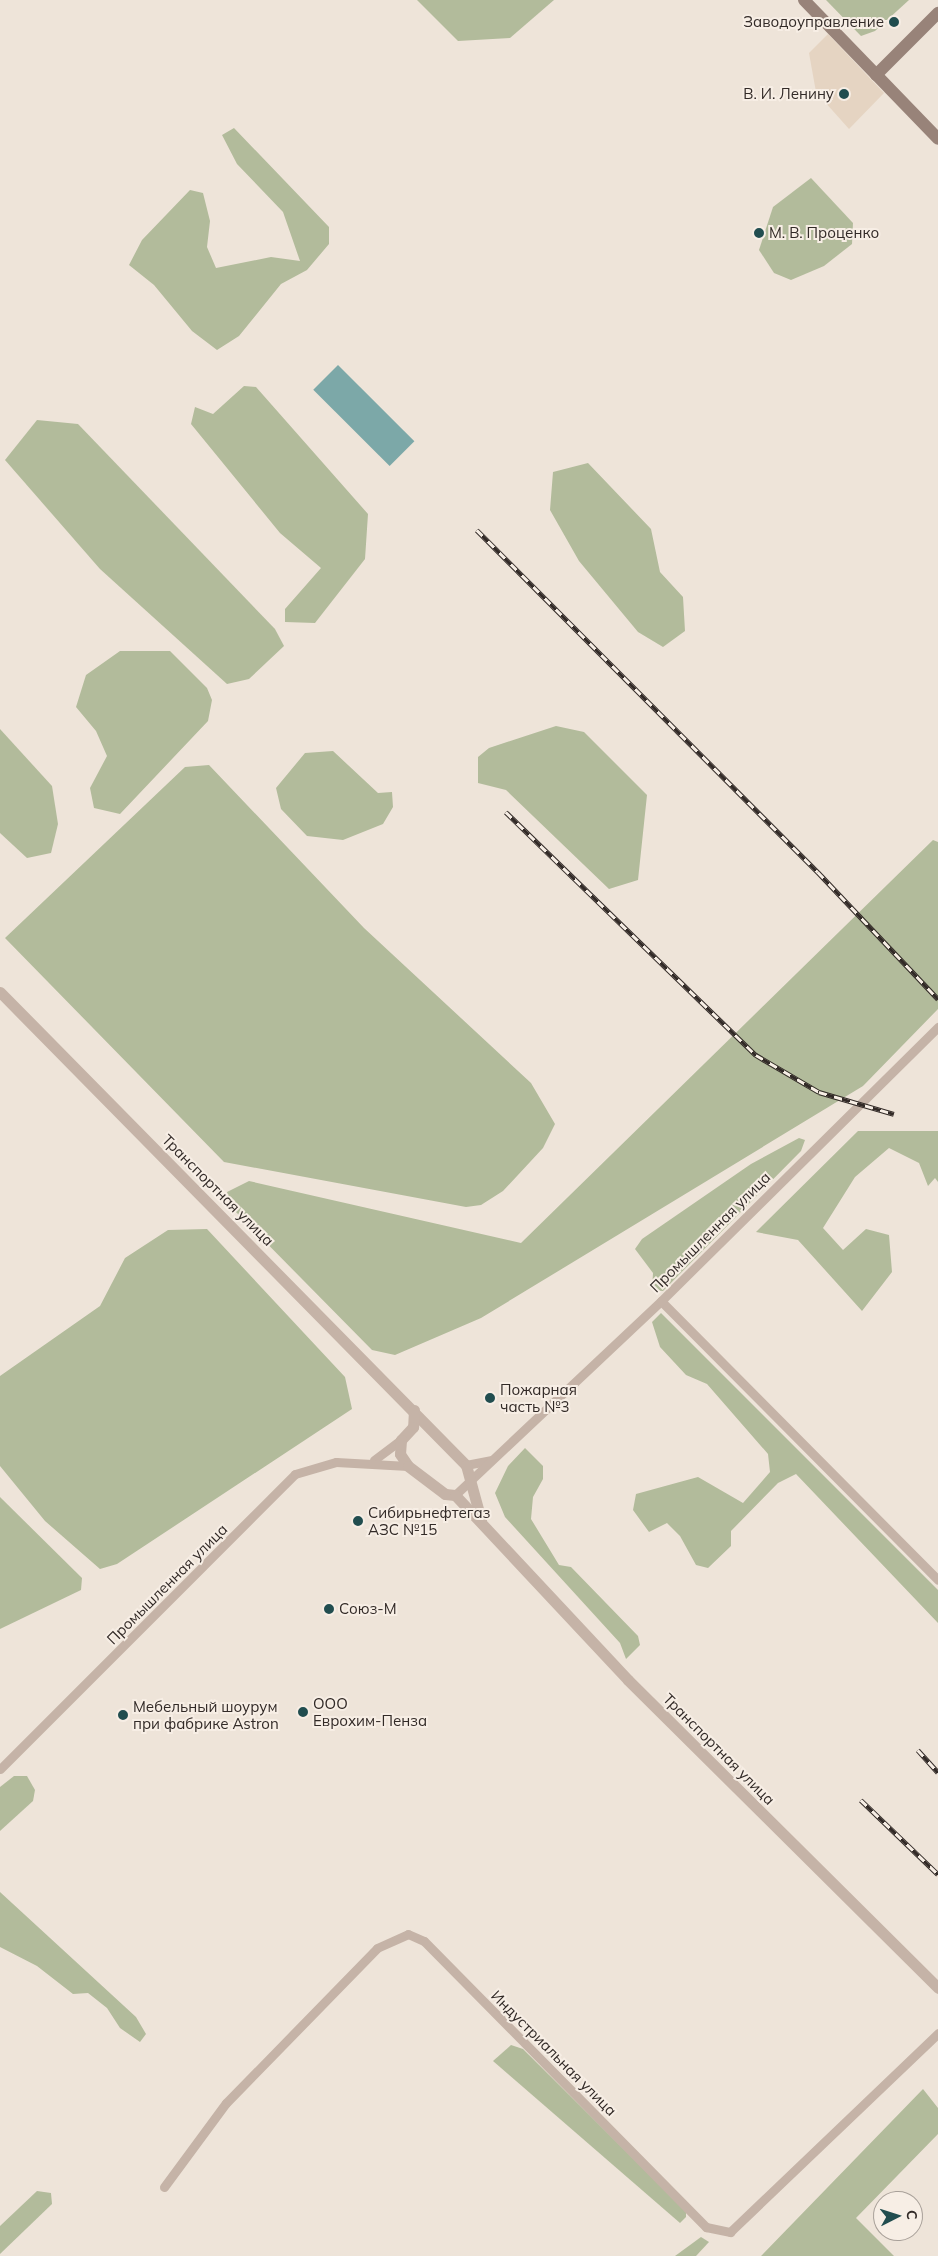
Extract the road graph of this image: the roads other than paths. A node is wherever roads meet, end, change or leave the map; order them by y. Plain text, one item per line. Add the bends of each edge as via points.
1 (804, 0) edge
2 (938, 13) edge
3 (876, 75) junction
4 (938, 139) edge
5 (0, 992) edge
6 (938, 1027) edge
7 (661, 1301) junction
8 (414, 1410) junction
9 (413, 1427) junction
10 (430, 1427) junction
11 (401, 1440) junction
12 (501, 1456) junction
13 (374, 1460) junction
14 (466, 1465) junction
15 (408, 1466) junction
16 (470, 1482) junction
17 (455, 1495) junction
18 (483, 1527) junction
19 (938, 1580) edge
20 (0, 1769) edge
21 (938, 1988) edge
22 (938, 2033) edge
23 (164, 2186) dead end

1 - 3 main road
2 - 3 main road
3 - 4 main road
5 - 8 street, Транспортная улица
6 - 7 street, Промышленная улица
7 - 12 street, Промышленная улица
7 - 19 street
8 - 9 street
8 - 10 street, Транспортная улица
9 - 10 street
9 - 11 street
10 - 14 street, Транспортная улица
11 - 13 street
11 - 15 street via 400,1454
12 - 14 street
12 - 16 street, Промышленная улица
13 - 15 street, Промышленная улица
13 - 20 street, Промышленная улица via 336,1462 295,1474
14 - 16 street
15 - 17 street via 445,1494
16 - 17 street, Промышленная улица
16 - 18 street
17 - 18 street, Транспортная улица
18 - 21 street, Транспортная улица via 628,1680
22 - 23 street, Индустриальная улица via 730,2232 706,2227 424,1940 408,1934 377,1948 226,2103

